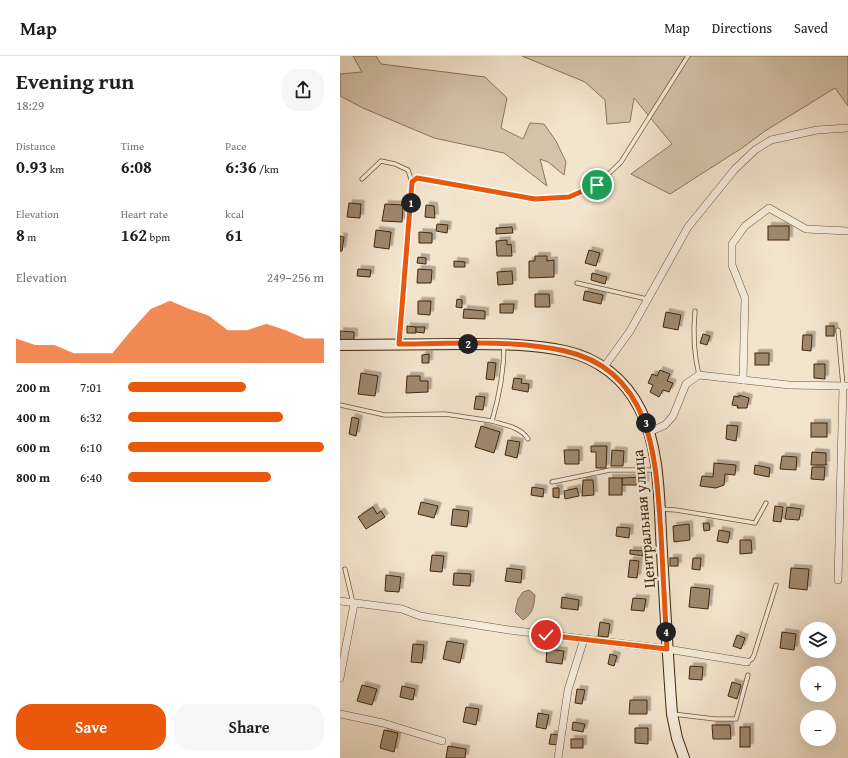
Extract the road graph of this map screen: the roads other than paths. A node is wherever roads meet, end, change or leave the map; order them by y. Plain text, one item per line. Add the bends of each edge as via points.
1 (688, 56) edge
2 (848, 128) edge
3 (362, 179) dead end
4 (412, 182) junction
5 (848, 231) edge
6 (577, 283) dead end
7 (647, 300) junction
8 (695, 311) dead end
9 (838, 330) dead end
10 (399, 344) junction
11 (504, 344) junction
12 (340, 345) edge
13 (604, 367) junction
14 (699, 375) junction
15 (743, 380) junction
16 (845, 386) edge
17 (340, 405) edge
18 (492, 421) junction
19 (649, 432) junction
20 (528, 439) dead end
21 (656, 470) junction
22 (552, 482) dead end
23 (766, 503) dead end
24 (659, 509) junction
25 (345, 569) dead end
26 (838, 580) dead end
27 (776, 585) dead end
28 (340, 601) edge
29 (354, 604) junction
30 (584, 639) junction
31 (667, 649) junction
32 (747, 662) joint
33 (748, 675) dead end
34 (340, 678) edge
35 (340, 714) edge
36 (672, 714) junction
37 (442, 742) dead end
38 (558, 758) edge
39 (684, 758) edge

1 - 4 lane via 621,162 597,185 569,197 535,199 417,178
2 - 7 street via 816,130 771,140 755,150 735,169 688,227
3 - 4 lane via 381,161 408,170
4 - 10 lane
5 - 15 street via 806,229 769,208 745,226 732,244 732,265 745,298
6 - 7 lane
7 - 13 street via 630,331
8 - 14 lane via 693,327
9 - 16 lane
10 - 11 street, Центральная улица
10 - 12 street, Центральная улица
11 - 13 street, Центральная улица via 566,351
11 - 18 lane via 504,357
13 - 19 street, Центральная улица via 631,393
14 - 15 street
14 - 19 street via 686,384 673,416 666,425
15 - 16 street via 789,385
16 - 26 street
17 - 18 lane via 385,415 445,414
18 - 20 lane via 519,430
19 - 21 street, Центральная улица
21 - 22 lane via 610,470
21 - 24 street, Центральная улица
23 - 24 lane via 755,523
24 - 31 street, Центральная улица
25 - 29 lane
27 - 32 lane via 754,655
28 - 29 street
29 - 30 street via 402,609 420,616 509,630
29 - 34 street
30 - 31 street
30 - 38 street via 568,690
31 - 32 street
31 - 36 street, Центральная улица
33 - 36 lane via 736,719
35 - 37 street via 383,723
36 - 39 street, Центральная улица via 676,738

